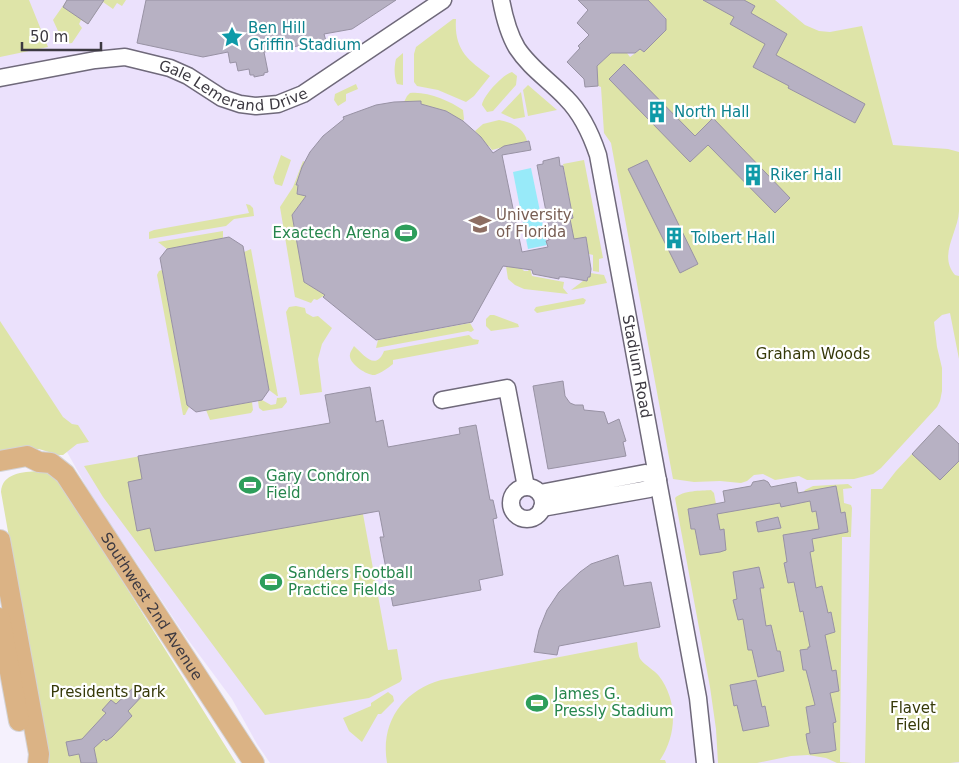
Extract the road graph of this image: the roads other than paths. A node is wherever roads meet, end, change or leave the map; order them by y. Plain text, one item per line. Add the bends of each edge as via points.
1 (443, 0) edge
2 (501, 0) edge
3 (0, 78) edge
4 (442, 400) dead end
5 (0, 461) edge
6 (39, 462) junction
7 (0, 473) edge
8 (658, 480) junction
9 (0, 540) edge
10 (0, 618) edge
11 (13, 692) edge
12 (28, 763) edge
13 (38, 763) edge
14 (254, 763) edge
15 (705, 763) edge

1 - 3 street, Gale Lemerand Drive via 302,94 278,104 256,106 232,102 170,68 125,57
2 - 8 street, Stadium Road via 509,32 517,48 536,71 570,102 594,144
4 - 8 street via 507,388 536,496 646,473
5 - 6 main road, Southwest 2nd Avenue via 27,456
6 - 7 main road
6 - 14 main road, Southwest 2nd Avenue via 51,463 68,478
8 - 15 street, Stadium Road via 698,698
9 - 11 main road
10 - 11 main road
11 - 12 main road
11 - 13 main road via 39,754

